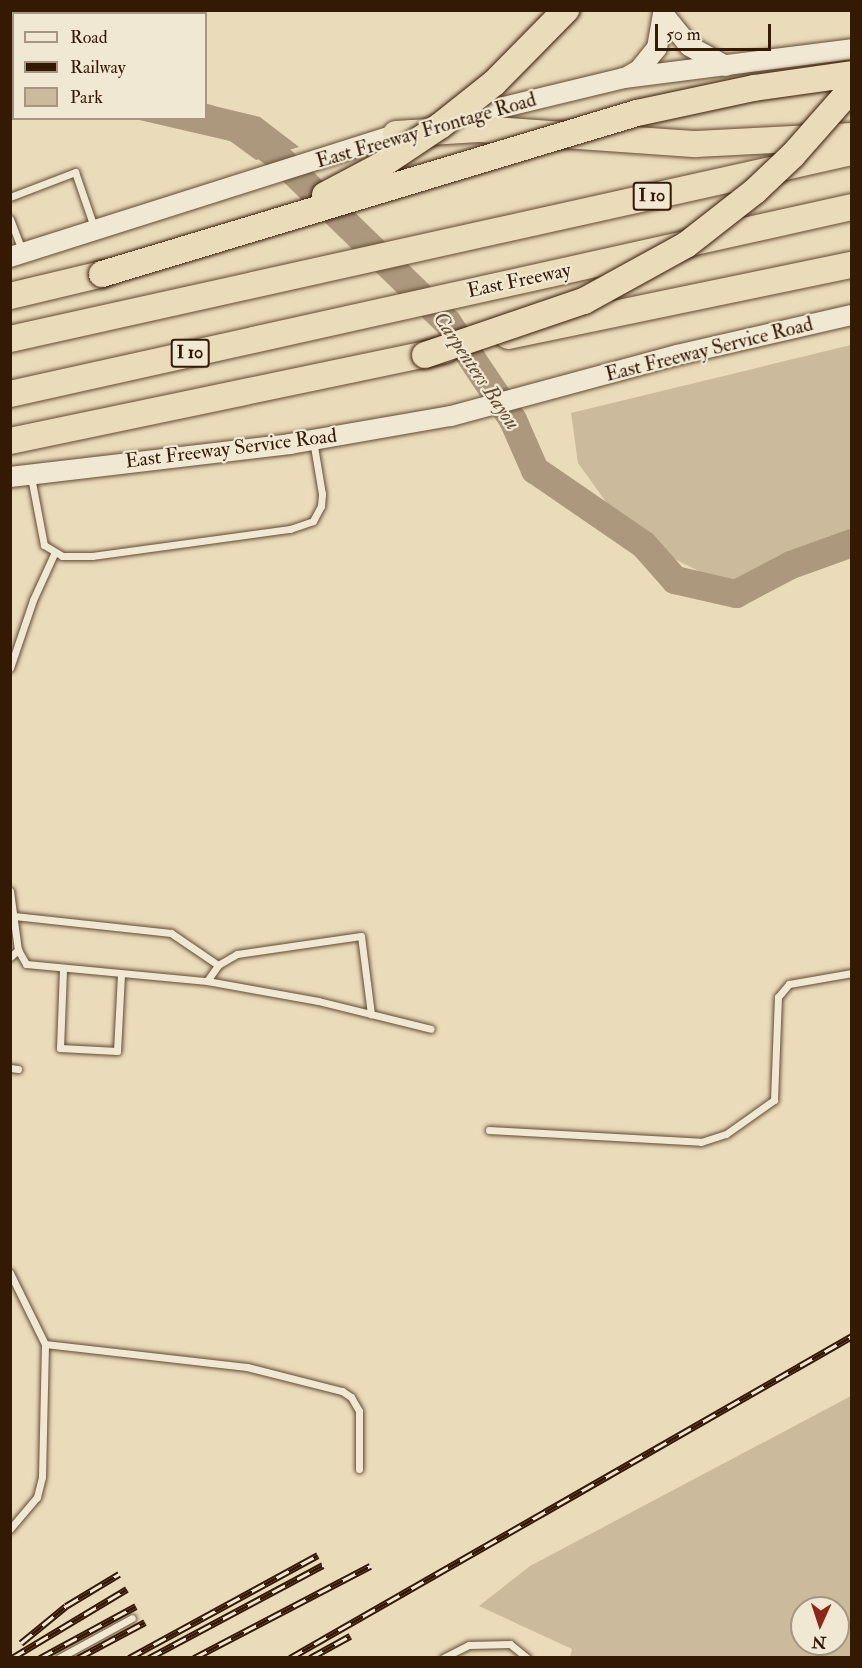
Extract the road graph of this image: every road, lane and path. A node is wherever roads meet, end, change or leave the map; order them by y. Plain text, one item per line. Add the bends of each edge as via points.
1 (566, 10) edge
2 (665, 13) edge
3 (852, 49) edge
4 (729, 68) junction
5 (852, 74) edge
6 (624, 78) junction
7 (852, 88) edge
8 (396, 134) junction
9 (852, 136) edge
10 (852, 152) edge
11 (10, 197) edge
12 (852, 207) edge
13 (10, 219) edge
14 (96, 232) junction
15 (198, 246) junction
16 (17, 255) edge
17 (852, 265) edge
18 (10, 296) edge
19 (852, 315) edge
20 (10, 339) edge
21 (425, 355) junction
22 (10, 394) edge
23 (313, 440) junction
24 (10, 441) edge
25 (30, 474) junction
26 (10, 477) edge
27 (54, 554) junction
28 (10, 668) edge
29 (10, 891) edge
30 (14, 916) junction
31 (18, 950) junction
32 (10, 957) edge
33 (218, 965) junction
34 (63, 970) junction
35 (852, 973) edge
36 (121, 975) junction
37 (207, 981) junction
38 (371, 1014) junction
39 (431, 1029) dead end
40 (489, 1130) dead end
41 (10, 1273) edge
42 (45, 1344) junction
43 (359, 1468) dead end
44 (10, 1529) edge
45 (132, 1618) dead end
46 (59, 1658) edge
47 (443, 1658) edge
48 (527, 1658) edge

1 - 15 highway, bridge via 494,83 398,155 311,202
2 - 4 main road via 688,46
2 - 6 main road via 657,48 639,70
3 - 4 main road, East Freeway Frontage Road
4 - 6 main road, East Freeway Frontage Road
5 - 15 highway, bridge via 743,90 637,113
6 - 8 main road, East Freeway Frontage Road
7 - 21 highway, bridge via 793,155 748,198 686,245 575,305
8 - 9 highway via 479,129 696,144
8 - 14 main road, East Freeway Frontage Road
10 - 20 highway, I 10
11 - 14 lane via 75,172
12 - 22 highway, East Freeway / I 10
13 - 16 lane
14 - 16 main road, East Freeway Frontage Road
15 - 18 highway, bridge
17 - 21 highway, bridge
19 - 23 main road, East Freeway Service Road via 451,416
21 - 24 highway
23 - 25 main road, East Freeway Service Road
23 - 27 lane via 321,506 313,521 302,526 92,556
25 - 26 main road, East Freeway Service Road
25 - 27 lane via 44,545
27 - 28 lane via 33,600
29 - 30 lane
30 - 31 lane
30 - 33 lane via 171,933
31 - 32 lane
31 - 34 lane via 26,964
33 - 37 lane
33 - 38 lane via 237,954 361,936
34 - 36 lane
34 - 36 lane via 60,1048 117,1050
35 - 40 lane via 789,984 778,997 774,1100 726,1134 701,1142
36 - 37 lane
37 - 38 lane
38 - 39 lane
41 - 42 lane
42 - 43 lane via 247,1367 342,1391 359,1411
42 - 44 lane via 42,1477 31,1505
45 - 46 lane
47 - 48 lane via 469,1645 510,1644

